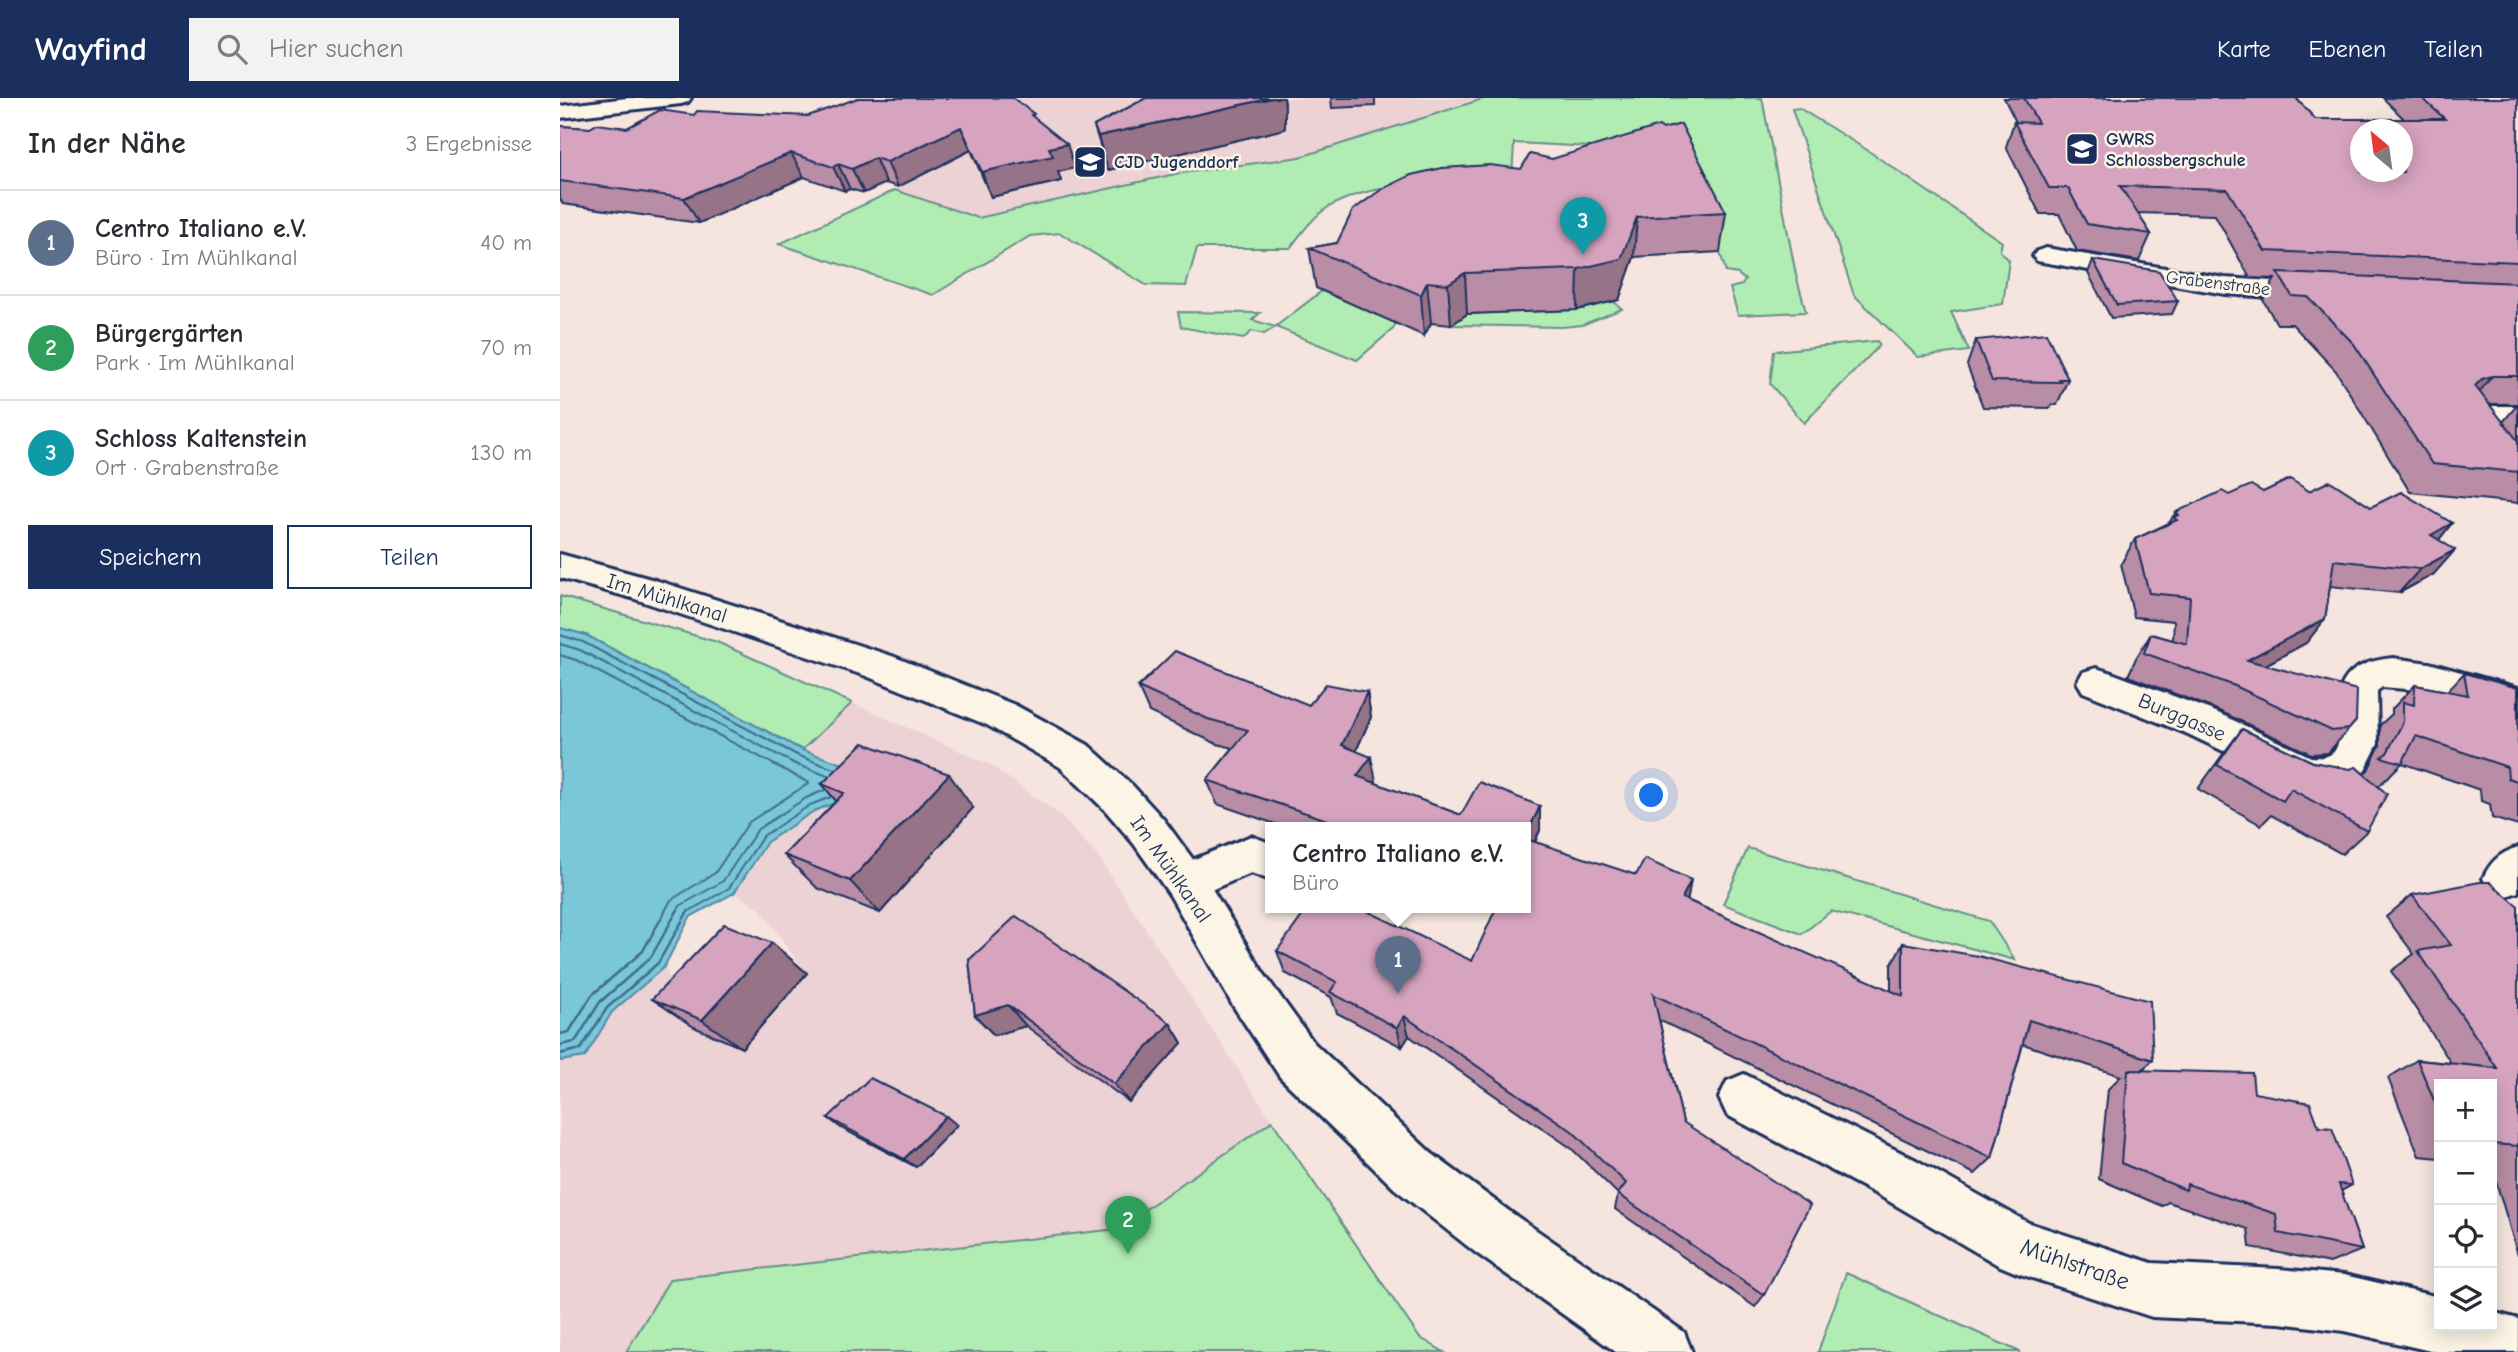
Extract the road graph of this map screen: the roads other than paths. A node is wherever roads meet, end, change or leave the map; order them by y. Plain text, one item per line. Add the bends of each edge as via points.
1 (681, 98) edge
2 (560, 113) edge
3 (2046, 256) dead end
4 (2347, 293) edge
5 (2518, 415) edge
6 (2495, 445) edge
7 (560, 566) edge
8 (2096, 682) dead end
9 (2518, 702) edge
10 (1265, 860) edge
11 (1185, 882) junction
12 (1744, 1098) dead end
13 (2434, 1323) edge
14 (2462, 1331) edge
15 (2518, 1347) edge
16 (1664, 1352) edge

1 - 2 street
3 - 4 street, Grabenstraße via 2225,286
5 - 6 street via 2471,415
7 - 11 street, Im Mühlkanal via 880,666 1000,715 1073,756 1119,798
8 - 9 street, Burggasse via 2202,723 2306,774 2327,775 2348,764 2354,754 2358,687 2379,673 2412,674
10 - 11 street via 1251,854
11 - 16 street, Im Mühlkanal via 1248,989 1297,1059 1413,1171
12 - 13 street, Mühlstraße via 2017,1246 2152,1290 2344,1303
14 - 15 street, Mühlstraße

